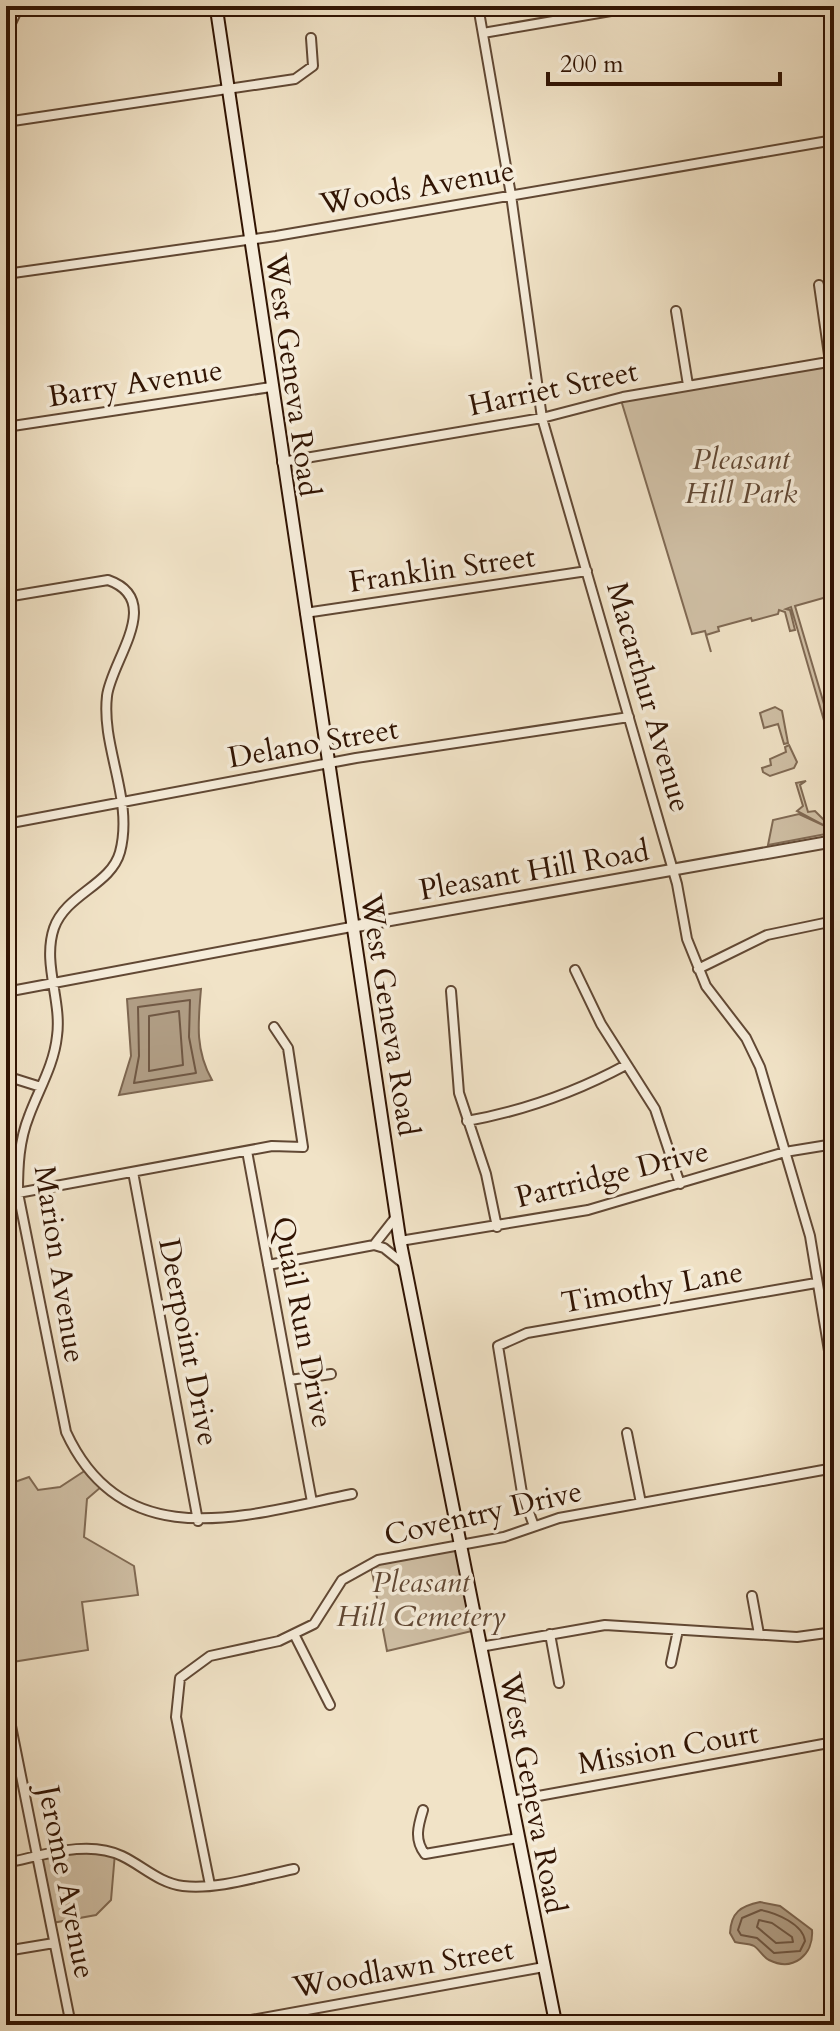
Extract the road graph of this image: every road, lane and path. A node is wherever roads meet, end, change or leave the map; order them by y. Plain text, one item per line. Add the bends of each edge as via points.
1 (19, 6) edge
2 (216, 6) edge
3 (478, 6) edge
4 (640, 6) edge
5 (483, 33) junction
6 (6, 34) edge
7 (311, 38) dead end
8 (226, 89) junction
9 (6, 122) edge
10 (834, 140) edge
11 (511, 195) junction
12 (249, 239) junction
13 (6, 274) edge
14 (819, 285) dead end
15 (676, 311) dead end
16 (832, 361) edge
17 (688, 385) junction
18 (271, 387) junction
19 (542, 418) junction
20 (6, 427) edge
21 (282, 462) junction
22 (587, 571) junction
23 (6, 597) edge
24 (305, 613) junction
25 (629, 717) junction
26 (327, 764) junction
27 (123, 802) junction
28 (6, 824) edge
29 (834, 841) edge
30 (672, 870) junction
31 (834, 921) edge
32 (351, 927) junction
33 (698, 969) junction
34 (575, 970) dead end
35 (53, 983) junction
36 (451, 991) dead end
37 (6, 992) edge
38 (274, 1027) dead end
39 (626, 1065) junction
40 (6, 1076) edge
41 (41, 1087) junction
42 (467, 1121) junction
43 (834, 1144) edge
44 (247, 1151) junction
45 (785, 1152) junction
46 (133, 1172) junction
47 (680, 1184) junction
48 (18, 1193) junction
49 (396, 1217) junction
50 (497, 1227) junction
51 (400, 1241) junction
52 (374, 1245) junction
53 (404, 1264) junction
54 (268, 1265) junction
55 (816, 1283) junction
56 (331, 1374) dead end
57 (290, 1380) junction
58 (834, 1381) edge
59 (627, 1433) dead end
60 (834, 1468) edge
61 (352, 1494) dead end
62 (312, 1502) junction
63 (641, 1503) junction
64 (198, 1521) junction
65 (534, 1526) junction
66 (459, 1547) junction
67 (752, 1596) dead end
68 (678, 1630) junction
69 (834, 1632) edge
70 (294, 1634) junction
71 (550, 1634) junction
72 (759, 1634) junction
73 (480, 1647) junction
74 (671, 1663) dead end
75 (559, 1683) dead end
76 (6, 1701) edge
77 (330, 1705) dead end
78 (834, 1742) edge
79 (511, 1801) junction
80 (423, 1810) dead end
81 (518, 1838) junction
82 (37, 1857) junction
83 (6, 1863) edge
84 (294, 1869) dead end
85 (210, 1885) junction
86 (54, 1943) junction
87 (6, 1951) edge
88 (544, 1967) junction
89 (71, 2025) edge
90 (224, 2025) edge
91 (556, 2025) edge

1 - 6 street
2 - 8 main road, West Geneva Road
3 - 5 street, Macarthur Avenue
4 - 5 street
5 - 11 street, Macarthur Avenue
7 - 8 street via 313,66 295,79
8 - 9 street
8 - 12 main road, West Geneva Road
10 - 11 street, Woods Avenue
11 - 12 street, Woods Avenue
11 - 19 street, Macarthur Avenue
12 - 13 street, Woods Avenue
12 - 18 main road, West Geneva Road
14 - 16 street
15 - 17 street
16 - 17 street, Harriet Street
17 - 19 street, Harriet Street
18 - 20 street, Barry Avenue
18 - 21 main road, West Geneva Road
19 - 21 street, Harriet Street
19 - 22 street, Macarthur Avenue
21 - 24 main road, West Geneva Road
22 - 24 street, Franklin Street
22 - 25 street, Macarthur Avenue
23 - 27 street, Marion Avenue via 99,580 119,584 133,603 133,627 110,680 106,705
24 - 26 main road, West Geneva Road
25 - 26 street, Delano Street
25 - 30 street, Macarthur Avenue
26 - 27 street, Delano Street
26 - 32 main road, West Geneva Road
27 - 28 street, Delano Street
27 - 35 street, Marion Avenue via 119,856 73,900 53,931
29 - 30 street, Pleasant Hill Road
30 - 32 street, Pleasant Hill Road
30 - 33 street, Macarthur Avenue
31 - 33 street via 767,935
32 - 35 street, Pleasant Hill Road
32 - 49 main road, West Geneva Road
33 - 45 street, Macarthur Avenue via 752,1048
34 - 39 street
35 - 37 street, Pleasant Hill Road
35 - 41 street, Marion Avenue via 58,1035
36 - 42 street via 456,1071
38 - 44 street via 288,1048 303,1147
39 - 42 street via 521,1109
39 - 47 street via 655,1109
40 - 41 street
41 - 48 street, Marion Avenue via 22,1136
42 - 50 street
43 - 45 street, Partridge Drive
44 - 46 street
44 - 54 street, Quail Run Drive
45 - 47 street, Partridge Drive
45 - 55 street, Macarthur Avenue via 810,1236
46 - 48 street
46 - 64 street, Deerpoint Drive
47 - 50 street, Partridge Drive via 588,1210
48 - 64 street, Marion Avenue via 58,1406 71,1442 116,1495 157,1514
49 - 51 main road, West Geneva Road
49 - 52 street
50 - 51 street, Partridge Drive
51 - 53 main road, West Geneva Road
52 - 53 street
52 - 54 street
53 - 66 main road, West Geneva Road
54 - 57 street, Quail Run Drive
55 - 58 street, Macarthur Avenue
55 - 65 street, Timothy Lane via 527,1333 498,1346 522,1493
56 - 57 street
57 - 62 street, Quail Run Drive
59 - 63 street
60 - 63 street, Coventry Drive
61 - 62 street, Marion Avenue
62 - 64 street, Marion Avenue
63 - 65 street, Coventry Drive
65 - 66 street, Coventry Drive
66 - 70 street, Coventry Drive via 378,1560 361,1568 342,1580 314,1624
66 - 73 main road, West Geneva Road
67 - 72 street
68 - 71 street via 605,1625
68 - 72 street
68 - 74 street
69 - 72 street via 803,1637
70 - 77 street
70 - 85 street, Coventry Drive via 210,1656 180,1678 176,1717
71 - 73 street
71 - 75 street
73 - 79 main road, West Geneva Road
76 - 82 street, Jerome Avenue
78 - 79 street, Mission Court
79 - 81 main road, West Geneva Road
80 - 81 street via 417,1828 425,1854
81 - 88 main road, West Geneva Road
82 - 83 street
82 - 85 street via 102,1850 166,1881
82 - 86 street, Jerome Avenue
84 - 85 street
86 - 87 street
86 - 89 street, Jerome Avenue
88 - 90 street, Woodlawn Street
88 - 91 main road, West Geneva Road

